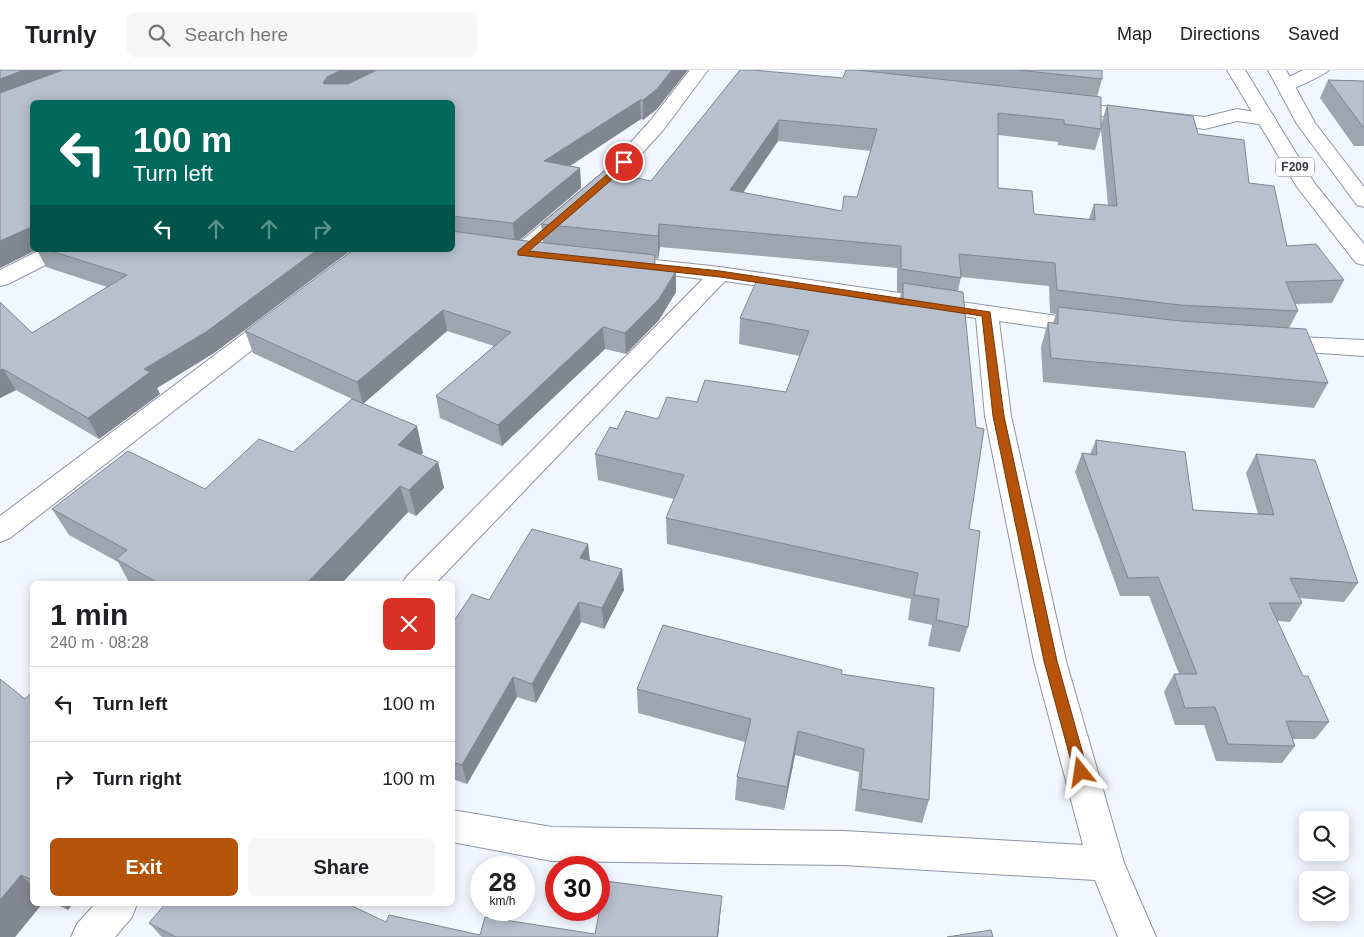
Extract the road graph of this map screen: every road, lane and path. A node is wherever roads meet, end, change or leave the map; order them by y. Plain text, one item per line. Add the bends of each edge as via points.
1 (699, 70) edge
2 (1236, 70) edge
3 (1320, 70) edge
4 (1282, 77) edge
5 (1046, 105) edge
6 (1266, 118) junction
7 (1364, 201) edge
8 (53, 252) edge
9 (551, 256) edge
10 (1364, 258) edge
11 (600, 261) edge
12 (720, 274) junction
13 (0, 279) edge
14 (297, 304) edge
15 (987, 314) junction
16 (1112, 330) edge
17 (1259, 342) edge
18 (1364, 348) edge
19 (0, 531) edge
20 (420, 581) edge
21 (455, 827) edge
22 (1106, 864) junction
23 (117, 906) edge
24 (90, 937) edge
25 (1137, 937) edge

1 - 9 street via 657,125 613,174 511,252
2 - 6 street, F209
3 - 4 street via 1302,76
4 - 7 street, F209 via 1306,124
5 - 6 street via 1205,123 1237,115
6 - 10 street, F209 via 1306,187
8 - 13 street
11 - 12 street
12 - 15 street
12 - 20 street
14 - 19 street
15 - 16 street
15 - 22 street via 998,416 1050,661
17 - 18 street
21 - 22 street via 552,844 844,848
22 - 25 street
23 - 24 street

